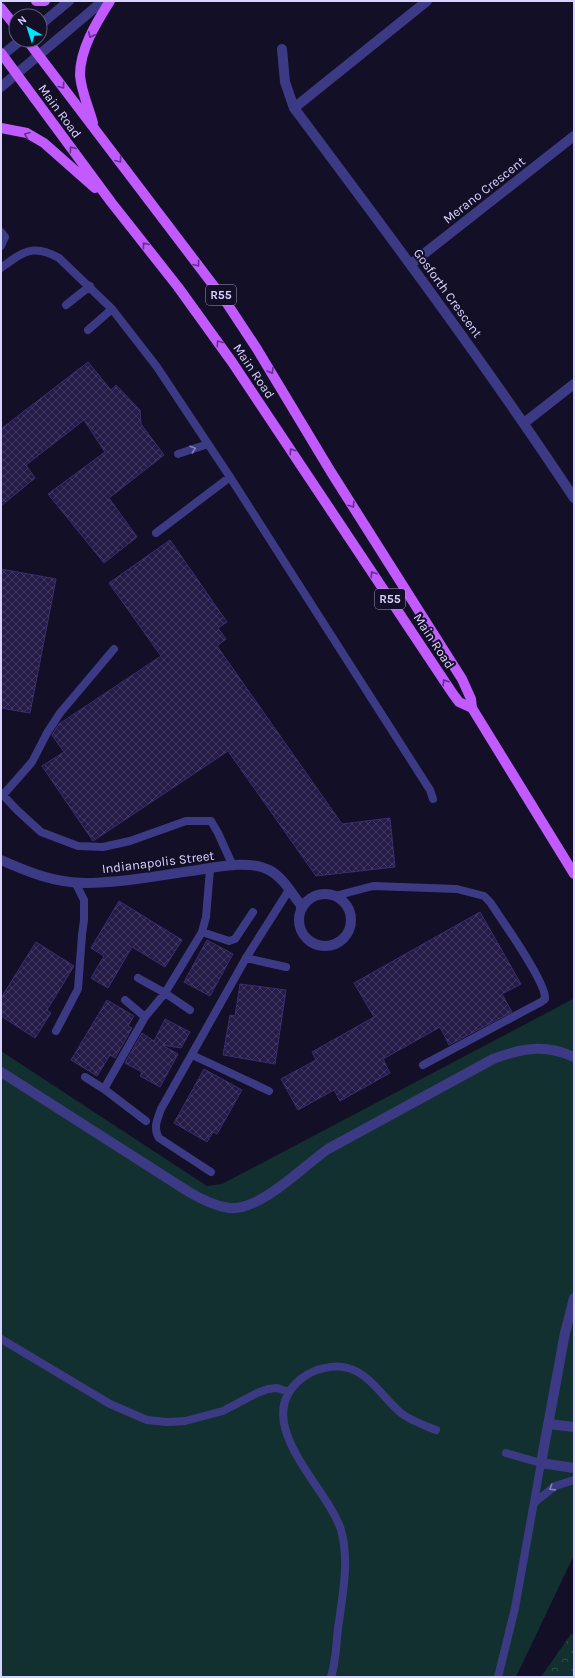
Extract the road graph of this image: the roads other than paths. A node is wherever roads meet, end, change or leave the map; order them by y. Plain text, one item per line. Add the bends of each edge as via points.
1 (36, 1) edge
2 (45, 1) edge
3 (69, 1) edge
4 (103, 1) edge
5 (110, 1) edge
6 (427, 1) edge
7 (1, 8) edge
8 (8, 17) edge
9 (48, 18) edge
10 (11, 48) edge
11 (33, 48) edge
12 (282, 49) dead end
13 (2, 55) edge
14 (38, 55) junction
15 (17, 74) junction
16 (1, 87) edge
17 (294, 108) junction
18 (1, 128) edge
19 (95, 129) junction
20 (574, 136) edge
21 (111, 202) junction
22 (1, 232) edge
23 (1, 246) edge
24 (411, 264) junction
25 (1, 268) edge
26 (90, 286) junction
27 (66, 305) dead end
28 (112, 309) junction
29 (88, 330) dead end
30 (574, 384) edge
31 (524, 423) junction
32 (208, 444) junction
33 (178, 454) dead end
34 (230, 477) junction
35 (574, 498) edge
36 (156, 533) dead end
37 (114, 650) dead end
38 (472, 708) junction
39 (2, 794) edge
40 (433, 799) dead end
41 (1, 860) edge
42 (233, 866) junction
43 (210, 869) junction
44 (574, 874) edge
45 (75, 882) junction
46 (289, 890) junction
47 (335, 896) junction
48 (301, 910) junction
49 (253, 912) dead end
50 (202, 932) junction
51 (246, 958) junction
52 (286, 967) dead end
53 (138, 978) dead end
54 (166, 993) junction
55 (125, 1000) dead end
56 (190, 1010) dead end
57 (145, 1017) junction
58 (56, 1031) dead end
59 (192, 1055) junction
60 (574, 1057) edge
61 (423, 1065) dead end
62 (1, 1072) edge
63 (85, 1078) dead end
64 (104, 1089) junction
65 (269, 1091) dead end
66 (146, 1121) dead end
67 (212, 1172) dead end
68 (574, 1298) edge
69 (1, 1339) edge
70 (289, 1392) junction
71 (549, 1424) junction
72 (574, 1427) edge
73 (436, 1430) dead end
74 (506, 1453) dead end
75 (542, 1463) junction
76 (574, 1468) edge
77 (574, 1480) edge
78 (534, 1503) junction
79 (331, 1677) edge
80 (498, 1677) edge

1 - 2 main road
3 - 9 street
4 - 14 street
5 -> 19 main road via 98,20 81,61 80,77
6 - 17 street
7 - 8 main road
10 - 13 street
11 - 14 main road, Main Road / R55
12 - 17 street, Gosforth Crescent via 285,82
13 - 15 main road, Main Road / R55
14 - 15 street
14 -> 19 main road, Main Road / R55
15 - 16 street
21 -> 15 main road, Main Road / R55
17 - 24 street, Gosforth Crescent
21 -> 18 main road via 44,143 27,133
19 -> 38 main road, Main Road / R55 via 226,302 257,349 331,472 462,679
20 - 24 street, Merano Crescent
38 -> 21 main road, Main Road / R55 via 459,702 453,694 232,362 178,287
22 - 23 lane via 5,237
24 - 31 street, Gosforth Crescent
25 - 26 lane via 28,250 45,251 59,258
26 - 27 lane
26 - 28 lane
28 - 29 lane
28 - 32 lane via 157,367
30 - 31 street
31 - 35 street, Gosforth Crescent
33 -> 32 lane
32 - 34 lane
34 - 36 lane
34 - 40 lane via 430,790
37 - 39 lane via 60,713 32,762
38 - 44 main road, Main Road / R55
39 - 42 lane via 41,832 78,846 103,847 130,841 186,822 210,821
41 - 45 street, Indianapolis Street via 30,873
42 - 43 street, Indianapolis Street
42 - 46 street, Indianapolis Street via 256,866 267,869 278,875
43 - 45 street, Indianapolis Street via 113,882
43 - 50 lane via 206,917
45 - 58 lane via 84,900 78,989
46 - 48 street, Indianapolis Street via 301,905
46 - 51 lane
47 - 48 street via 319,894 305,903
47 - 48 street via 348,906 352,922 346,938 335,945 323,947 308,941 299,927
47 - 61 lane via 373,886 457,889 484,896 543,988 546,994 541,1002
49 - 50 lane via 235,939 229,941
50 - 54 lane
51 - 52 lane
51 - 59 lane
53 - 54 lane
54 - 56 lane
54 - 57 lane
55 - 57 lane
57 - 64 lane
59 - 65 lane
59 - 67 lane via 161,1109 155,1132 159,1138
60 - 62 street via 530,1048 493,1059 328,1149 254,1204 229,1208 189,1192
63 - 64 lane
64 - 66 lane
68 - 71 street via 565,1333
69 - 70 lane via 98,1398 146,1420 190,1420 223,1412 268,1389 277,1388
70 - 73 lane via 297,1382 315,1371 348,1368 372,1383 402,1413
70 - 79 lane via 283,1415 286,1432 304,1467 333,1512 341,1529 345,1552 345,1573
71 - 72 street
71 - 75 street
74 - 75 lane
75 - 76 street
75 - 78 lane
77 -> 78 lane via 555,1486
78 - 80 lane via 515,1608

